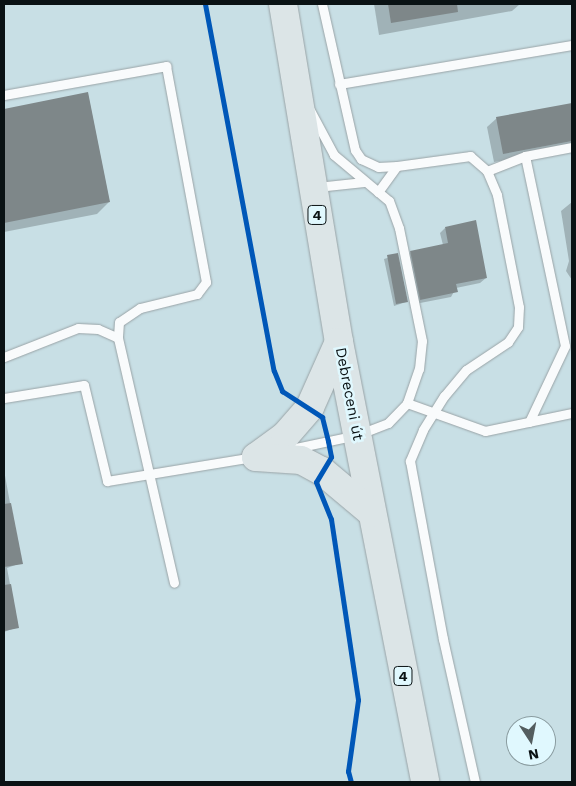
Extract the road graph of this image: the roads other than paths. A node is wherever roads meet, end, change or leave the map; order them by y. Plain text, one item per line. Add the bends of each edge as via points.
1 (283, 4) edge
2 (322, 4) edge
3 (572, 45) edge
4 (339, 84) junction
5 (298, 88) junction
6 (4, 95) edge
7 (572, 147) edge
8 (526, 156) junction
9 (397, 166) junction
10 (487, 171) junction
11 (364, 182) junction
12 (312, 187) junction
13 (378, 192) junction
14 (118, 338) junction
15 (339, 342) junction
16 (4, 357) edge
17 (4, 398) edge
18 (407, 403) junction
19 (434, 413) junction
20 (572, 413) edge
21 (529, 422) junction
22 (357, 436) junction
23 (256, 457) junction
24 (151, 472) junction
25 (372, 513) junction
26 (174, 583) dead end
27 (425, 782) edge
28 (475, 782) edge

1 - 5 main road, Debreceni út / 4
2 - 4 lane
3 - 4 lane
4 - 9 lane via 355,150 361,159 378,166
5 - 11 lane via 334,155
5 - 12 main road, Debreceni út / 4
6 - 14 lane via 166,66 206,282 197,294 140,308 119,322
7 - 8 lane
8 - 10 lane
8 - 21 lane via 565,346
9 - 10 lane via 470,156
9 - 13 lane
10 - 19 lane via 497,195 519,307 518,327 508,342 466,370
11 - 12 lane
11 - 13 lane
12 - 15 main road, Debreceni út / 4
13 - 18 lane via 390,201 399,228 422,341 419,369
14 - 16 lane via 98,328 78,328
14 - 24 lane
15 - 22 main road, Debreceni út / 4
15 - 23 main road via 310,408 285,436
17 - 24 lane via 84,385 107,481
18 - 19 lane
18 - 22 lane via 388,423
19 - 21 lane via 485,431
19 - 28 lane via 410,461 443,639
20 - 21 lane
22 - 23 lane
22 - 25 main road, Debreceni út / 4
23 - 24 lane
23 - 25 main road via 301,460 322,471
24 - 26 lane
25 - 27 main road, Debreceni út / 4

